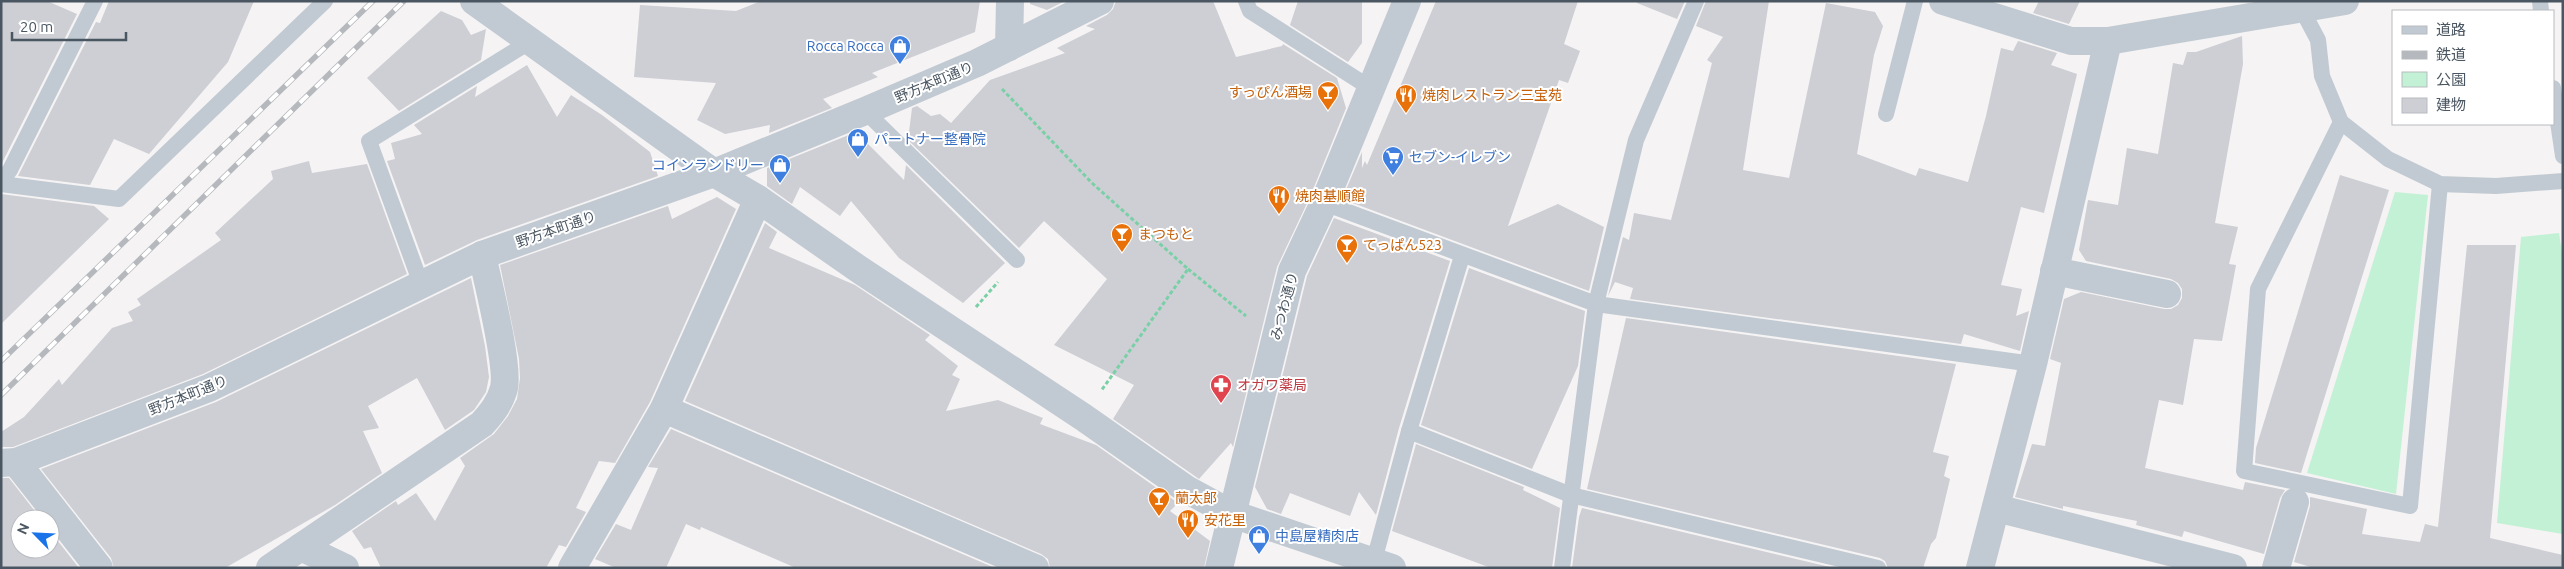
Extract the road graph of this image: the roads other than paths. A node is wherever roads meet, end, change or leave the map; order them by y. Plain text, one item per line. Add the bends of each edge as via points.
1 (95, 1) edge
2 (325, 1) edge
3 (474, 1) edge
4 (1010, 1) edge
5 (1100, 1) edge
6 (1246, 1) edge
7 (1407, 1) edge
8 (1696, 1) edge
9 (1915, 1) edge
10 (1943, 1) edge
11 (2345, 1) edge
12 (2301, 5) edge
13 (531, 41) junction
14 (2108, 41) junction
15 (1009, 47) junction
16 (1372, 89) junction
17 (2554, 95) edge
18 (865, 111) junction
19 (1886, 114) dead end
20 (2341, 122) junction
21 (2563, 156) edge
22 (714, 173) junction
23 (2563, 181) edge
24 (1, 183) edge
25 (2440, 184) junction
26 (758, 199) junction
27 (1324, 203) junction
28 (482, 255) junction
29 (1462, 256) junction
30 (1018, 260) road end
31 (2054, 272) junction
32 (421, 284) junction
33 (2167, 294) dead end
34 (1596, 304) junction
35 (2033, 364) junction
36 (664, 409) junction
37 (1409, 431) junction
38 (8, 462) edge
39 (1571, 494) junction
40 (2295, 502) dead end
41 (1996, 508) junction
42 (1232, 514) junction
43 (301, 547) junction
44 (1379, 565) edge
45 (99, 568) edge
46 (270, 568) edge
47 (345, 568) edge
48 (572, 568) edge
49 (1035, 568) edge
50 (1219, 568) edge
51 (1562, 568) edge
52 (1878, 568) edge
53 (1980, 568) edge
54 (2233, 568) edge
55 (2276, 568) edge

1 - 24 lane
2 - 24 lane via 120,199
3 - 13 street
4 - 15 street
5 - 15 street, 野方本町通り
6 - 16 lane via 1250,11
7 - 16 street, みつわ通り
8 - 34 lane via 1636,140
9 - 19 lane
10 - 14 street via 2071,41
11 - 12 street
12 - 14 street
12 - 20 lane via 2318,40 2322,76
13 - 22 street
13 - 32 lane via 370,141
14 - 31 street
15 - 18 street, 野方本町通り
16 - 27 street, みつわ通り
17 - 21 lane
18 - 22 street, 野方本町通り
18 - 30 lane
20 - 25 lane via 2388,159
20 - 25 lane via 2258,289 2244,471 2410,506
22 - 26 street
22 - 28 street, 野方本町通り
23 - 25 lane via 2496,186
26 - 36 street
26 - 42 street via 1186,489
27 - 29 lane
27 - 42 street, みつわ通り via 1292,271
28 - 32 street, 野方本町通り
28 - 43 street via 503,361 504,387 496,408 482,424
29 - 34 lane
29 - 37 lane
31 - 33 street
31 - 35 street
32 - 38 street, 野方本町通り via 209,388
34 - 35 lane
34 - 39 lane
35 - 41 street
36 - 48 street
36 - 49 street
37 - 39 lane
37 - 44 lane
38 - 45 street
39 - 51 lane
39 - 52 lane
40 - 55 street
41 - 53 street
41 - 54 street
42 - 44 street
42 - 50 street, みつわ通り
43 - 46 street
43 - 47 street

